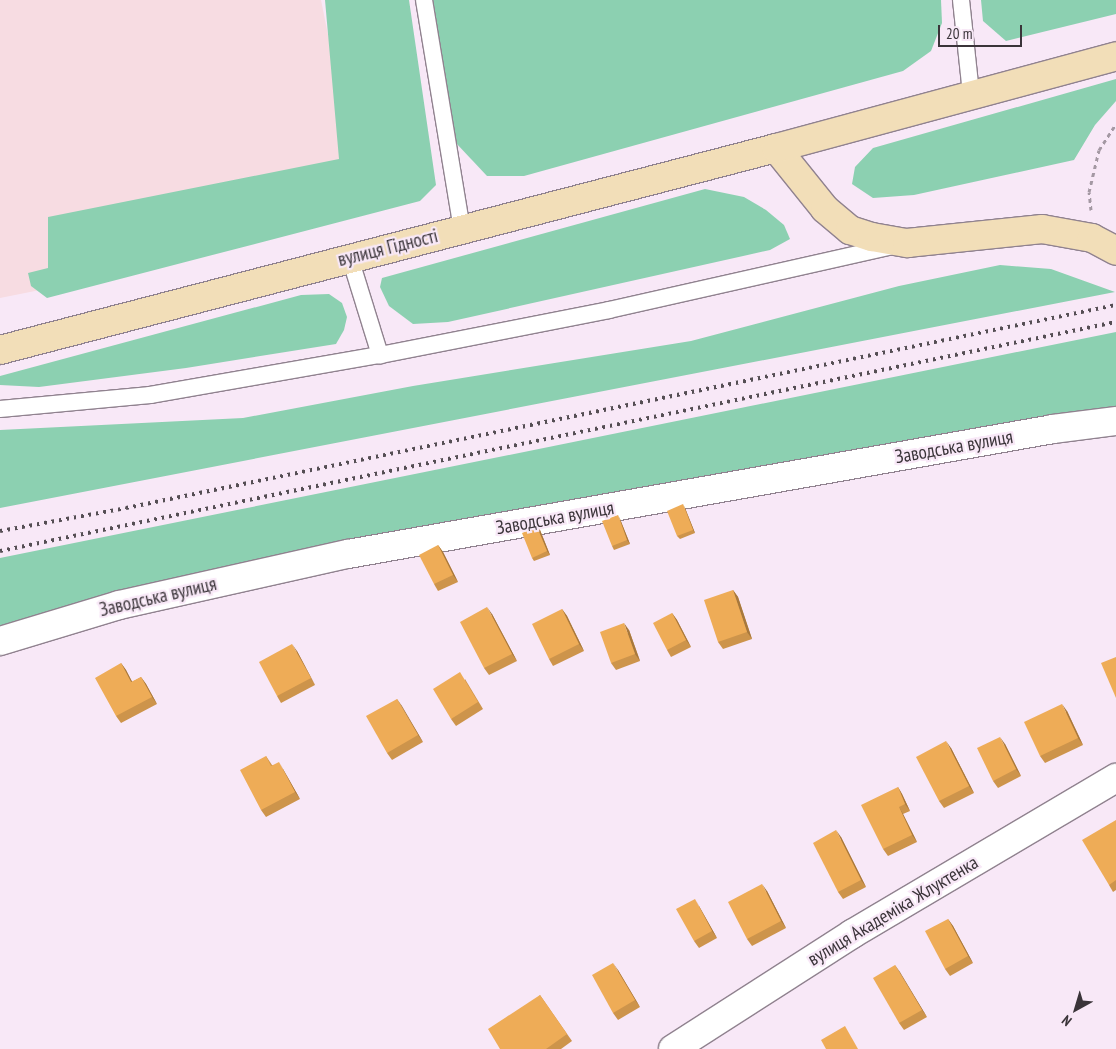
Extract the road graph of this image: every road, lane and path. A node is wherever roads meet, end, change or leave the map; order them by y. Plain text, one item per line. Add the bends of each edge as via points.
1 (424, 0) edge
2 (961, 0) edge
3 (1116, 56) edge
4 (970, 94) junction
5 (1116, 124) edge
6 (776, 148) junction
7 (462, 229) junction
8 (907, 243) junction
9 (1108, 247) edge
10 (350, 258) junction
11 (0, 350) edge
12 (380, 355) junction
13 (0, 409) edge
14 (1116, 421) edge
15 (0, 641) edge
16 (1116, 778) edge
17 (673, 1049) edge

1 - 7 lane
2 - 4 lane
3 - 4 main road, вулиця Гідності
4 - 6 main road, вулиця Гідності
5 - 9 path via 1099,150 1089,192 1092,213
6 - 7 main road, вулиця Гідності
6 - 8 main road via 825,209 850,230
7 - 10 main road, вулиця Гідності
8 - 9 main road via 1042,229 1092,238
8 - 12 lane via 609,310
10 - 11 main road, вулиця Гідності
10 - 12 lane
12 - 13 lane via 150,395
14 - 15 street, Заводська вулиця via 1044,430 348,554 119,604
16 - 17 street, вулиця Академіка Жлуктенка via 852,934

